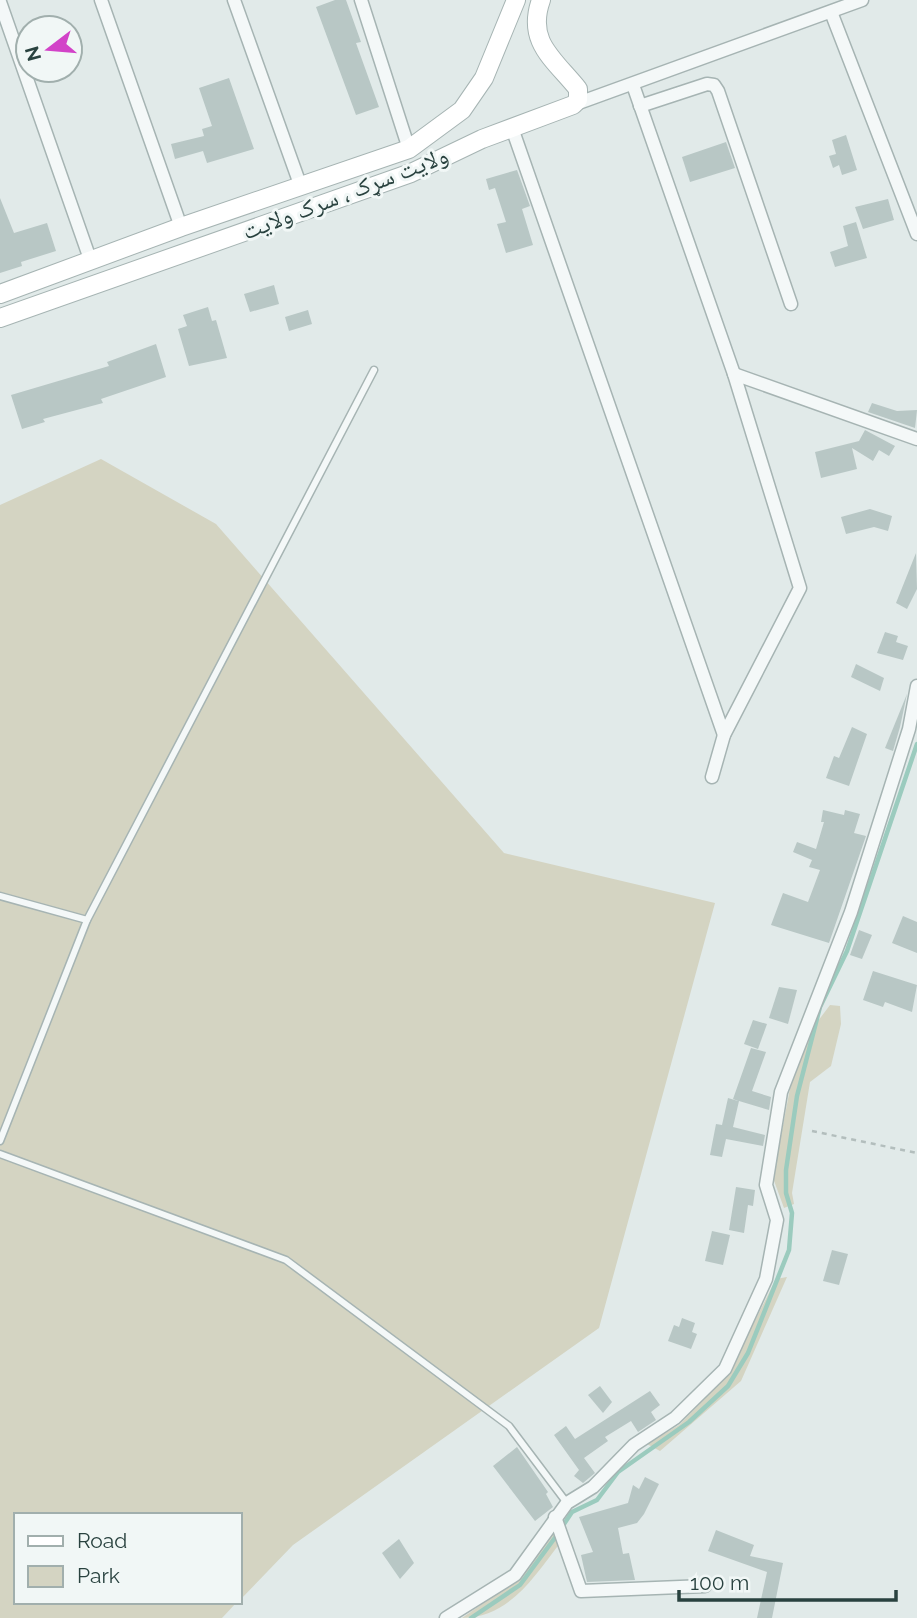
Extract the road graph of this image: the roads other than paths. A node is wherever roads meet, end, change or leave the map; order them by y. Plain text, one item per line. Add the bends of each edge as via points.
1 (100, 0) edge
2 (234, 0) edge
3 (361, 0) edge
4 (541, 0) edge
5 (860, 1) edge
6 (0, 2) edge
7 (514, 6) edge
8 (831, 12) junction
9 (534, 19) junction
10 (633, 85) junction
11 (573, 105) junction
12 (640, 106) junction
13 (512, 128) junction
14 (409, 149) junction
15 (301, 187) junction
16 (181, 227) junction
17 (917, 234) edge
18 (90, 259) junction
19 (0, 294) edge
20 (791, 304) dead end
21 (0, 318) edge
22 (374, 370) dead end
23 (734, 374) junction
24 (917, 439) edge
25 (917, 686) edge
26 (724, 735) junction
27 (712, 778) dead end
28 (0, 896) edge
29 (86, 920) junction
30 (0, 1141) edge
31 (0, 1154) edge
32 (567, 1503) junction
33 (555, 1517) junction
34 (705, 1586) dead end
35 (446, 1618) edge

1 - 16 street
2 - 15 street
3 - 14 street
4 - 9 main road
5 - 8 street
6 - 18 street
7 - 9 main road
7 - 14 main road, ولایت سړک ، سرک ولایت via 484,78 462,110
8 - 10 street
8 - 17 street
9 - 11 main road via 544,51 578,89
10 - 11 street
10 - 12 street
11 - 13 main road, ولایت سړک ، سرک ولایت
12 - 20 street via 714,85
12 - 23 street
13 - 21 main road, ولایت سړک ، سرک ولایت via 411,173
13 - 26 street
14 - 15 main road, ولایت سړک ، سرک ولایت
15 - 16 main road, ولایت سړک ، سرک ولایت
16 - 18 main road, ولایت سړک ، سرک ولایت
18 - 19 main road, ولایت سړک ، سرک ولایت
22 - 29 lane
23 - 24 street
23 - 26 street via 800,588
25 - 32 street via 909,729 851,912 781,1092 766,1185 777,1220 766,1279 725,1369 675,1418 634,1445 593,1487
26 - 27 street
28 - 29 lane
29 - 30 lane
31 - 32 lane via 286,1260 509,1426
32 - 33 street
33 - 34 street via 581,1591
33 - 35 street via 515,1575

